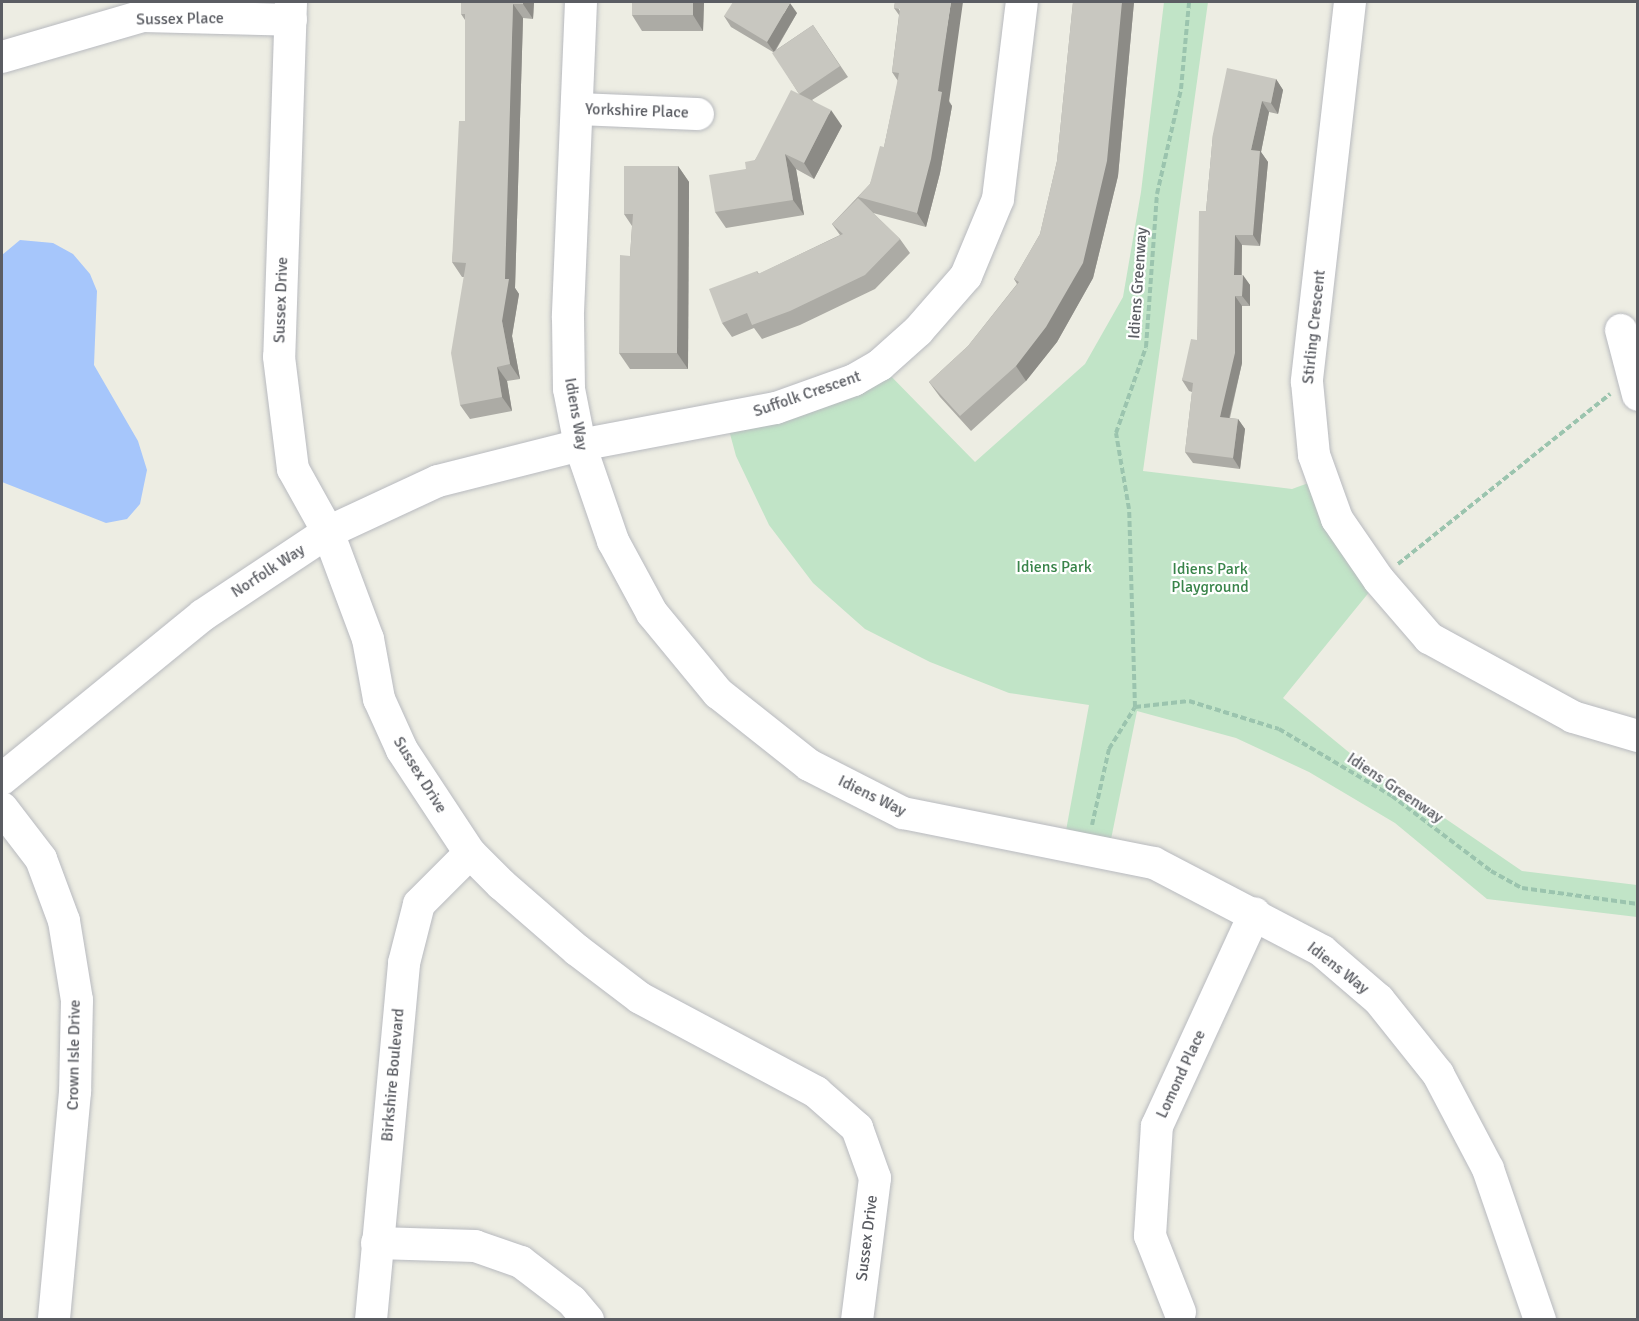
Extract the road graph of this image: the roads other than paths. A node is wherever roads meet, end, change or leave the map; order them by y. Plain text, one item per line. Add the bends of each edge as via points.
1 (581, 2) edge
2 (1022, 2) edge
3 (1350, 2) edge
4 (291, 11) edge
5 (2, 57) edge
6 (577, 108) junction
7 (698, 114) dead end
8 (1621, 330) dead end
9 (1634, 386) edge
10 (580, 445) junction
11 (328, 532) junction
12 (1638, 736) edge
13 (2, 779) edge
14 (2, 808) edge
15 (470, 853) junction
16 (1255, 913) junction
17 (377, 1243) junction
18 (1180, 1312) dead end
19 (54, 1320) edge
20 (371, 1320) edge
21 (588, 1320) edge
22 (857, 1320) edge
23 (1540, 1320) edge

1 - 6 street, Idiens Way
2 - 10 street, Suffolk Crescent via 998,199 966,276 918,331 880,365 854,380 776,408
3 - 12 street, Stirling Crescent via 1307,382 1314,455 1337,519 1379,580 1429,638 1573,717
4 - 5 street, Sussex Place via 143,16
4 - 11 street, Sussex Drive via 279,357 293,469
6 - 7 street, Yorkshire Place
6 - 10 street, Idiens Way via 568,318 569,389
8 - 9 street
10 - 11 street, Norfolk Way via 438,481
10 - 16 street, Idiens Way via 613,541 652,613 718,693 809,765 903,813 1154,864
11 - 13 street, Norfolk Way via 203,615
11 - 15 street, Sussex Drive via 368,639 379,699 402,750
14 - 19 street, Crown Isle Drive via 41,860 64,921 77,1000 71,1147
15 - 17 street, Birkshire Boulevard via 419,904 404,963
15 - 22 street, Sussex Drive via 577,950 640,998 816,1092 857,1128 875,1178
16 - 18 street, Lomond Place via 1157,1126 1150,1236
16 - 23 street, Idiens Way via 1322,951 1379,1000 1438,1074 1488,1169
17 - 20 street, Birkshire Boulevard
17 - 21 street via 475,1246 521,1262 572,1301

